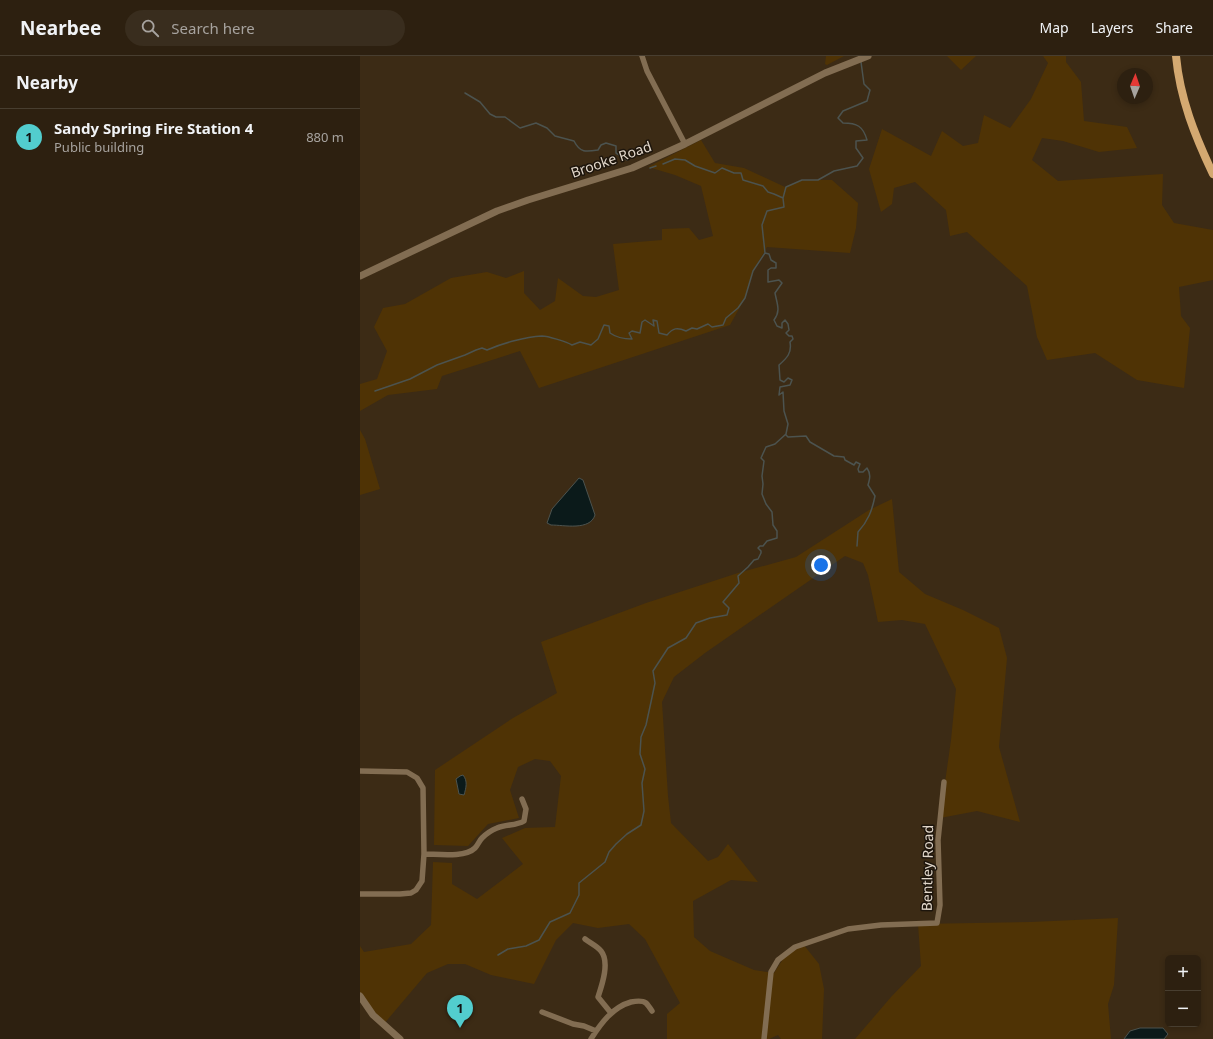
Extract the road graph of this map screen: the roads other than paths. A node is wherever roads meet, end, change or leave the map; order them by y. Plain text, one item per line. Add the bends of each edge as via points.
1 (642, 56) edge
2 (868, 56) edge
3 (1176, 56) edge
4 (685, 144) junction
5 (1213, 174) edge
6 (360, 276) edge
7 (360, 771) edge
8 (944, 782) dead end
9 (522, 799) dead end
10 (424, 854) junction
11 (360, 894) edge
12 (585, 939) dead end
13 (360, 996) edge
14 (652, 1011) dead end
15 (542, 1012) dead end
16 (611, 1013) junction
17 (596, 1031) junction
18 (400, 1039) edge
19 (591, 1039) edge
20 (764, 1039) edge

1 - 4 street via 647,71
2 - 4 street, Brooke Road via 826,73
3 - 5 main road via 1185,107
4 - 6 street, Brooke Road via 632,168 497,210
7 - 10 street via 407,772 417,778 423,788
8 - 20 street, Bentley Road via 938,840 940,905 937,923 848,929 795,948 778,960 771,972
9 - 10 street via 526,809 524,821 498,827 482,838 468,853
10 - 11 street via 422,881 416,890 400,894
12 - 16 street via 601,951 604,958 604,978 598,997
13 - 18 street via 373,1015
14 - 16 street via 646,1003 635,1001 623,1004
15 - 17 street
16 - 17 street
17 - 19 street

